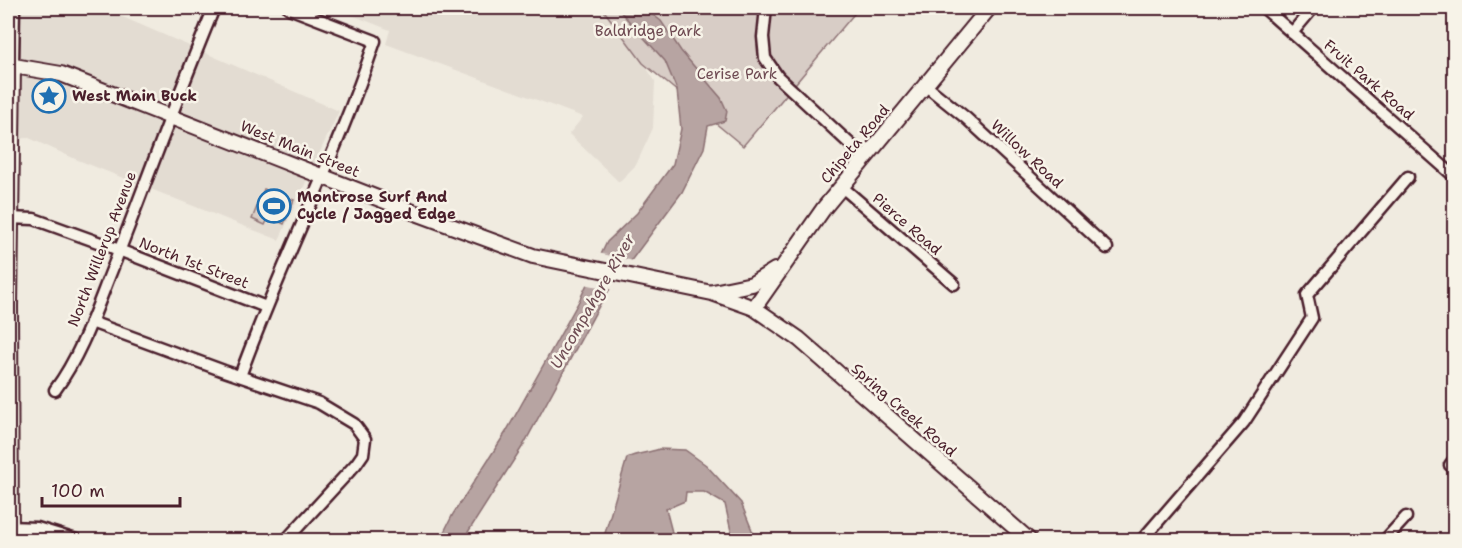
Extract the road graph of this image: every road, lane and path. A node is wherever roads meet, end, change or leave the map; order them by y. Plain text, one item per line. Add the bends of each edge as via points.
1 (14, 8) edge
2 (214, 8) edge
3 (289, 8) edge
4 (766, 8) edge
5 (989, 8) edge
6 (1264, 8) edge
7 (1313, 8) edge
8 (1292, 33) junction
9 (10, 65) edge
10 (925, 85) junction
11 (170, 116) junction
12 (864, 157) junction
13 (323, 176) junction
14 (1455, 176) edge
15 (1408, 177) dead end
16 (841, 186) junction
17 (10, 218) edge
18 (1107, 248) dead end
19 (120, 250) junction
20 (794, 252) junction
21 (954, 284) dead end
22 (712, 293) junction
23 (266, 307) junction
24 (754, 308) junction
25 (91, 322) junction
26 (240, 376) junction
27 (55, 390) dead end
28 (1406, 517) dead end
29 (10, 532) edge
30 (76, 540) edge
31 (286, 540) edge
32 (1029, 540) edge
33 (1142, 540) edge
34 (1385, 540) edge

1 - 9 street
2 - 11 street, North Willerup Avenue
3 - 13 street via 375,41
4 - 12 street via 765,58 778,78
5 - 10 main road, Chipeta Road
6 - 8 street, Fruit Park Road
7 - 8 street
8 - 14 street, Fruit Park Road
9 - 11 main road, West Main Street via 61,74
9 - 17 main road
10 - 12 main road, Chipeta Road
10 - 18 street, Willow Road
11 - 13 main road, West Main Street
11 - 19 street, North Willerup Avenue
12 - 16 main road, Chipeta Road
13 - 22 main road, West Main Street via 533,256
13 - 23 street
15 - 33 street via 1307,295 1312,318 1244,422
16 - 20 main road, Chipeta Road
16 - 21 street, Pierce Road
17 - 19 street, North 1st Street via 34,219
17 - 29 main road
19 - 23 street, North 1st Street
19 - 25 street, North Willerup Avenue
20 - 22 main road via 761,280
20 - 24 main road, Chipeta Road
22 - 24 main road, West Main Street
23 - 26 street
24 - 32 main road, Spring Creek Road via 799,339
25 - 26 street
25 - 27 street, North Willerup Avenue via 70,369
26 - 31 street via 318,403 354,424 364,439 363,454 356,464
28 - 34 street
29 - 30 street via 37,528

